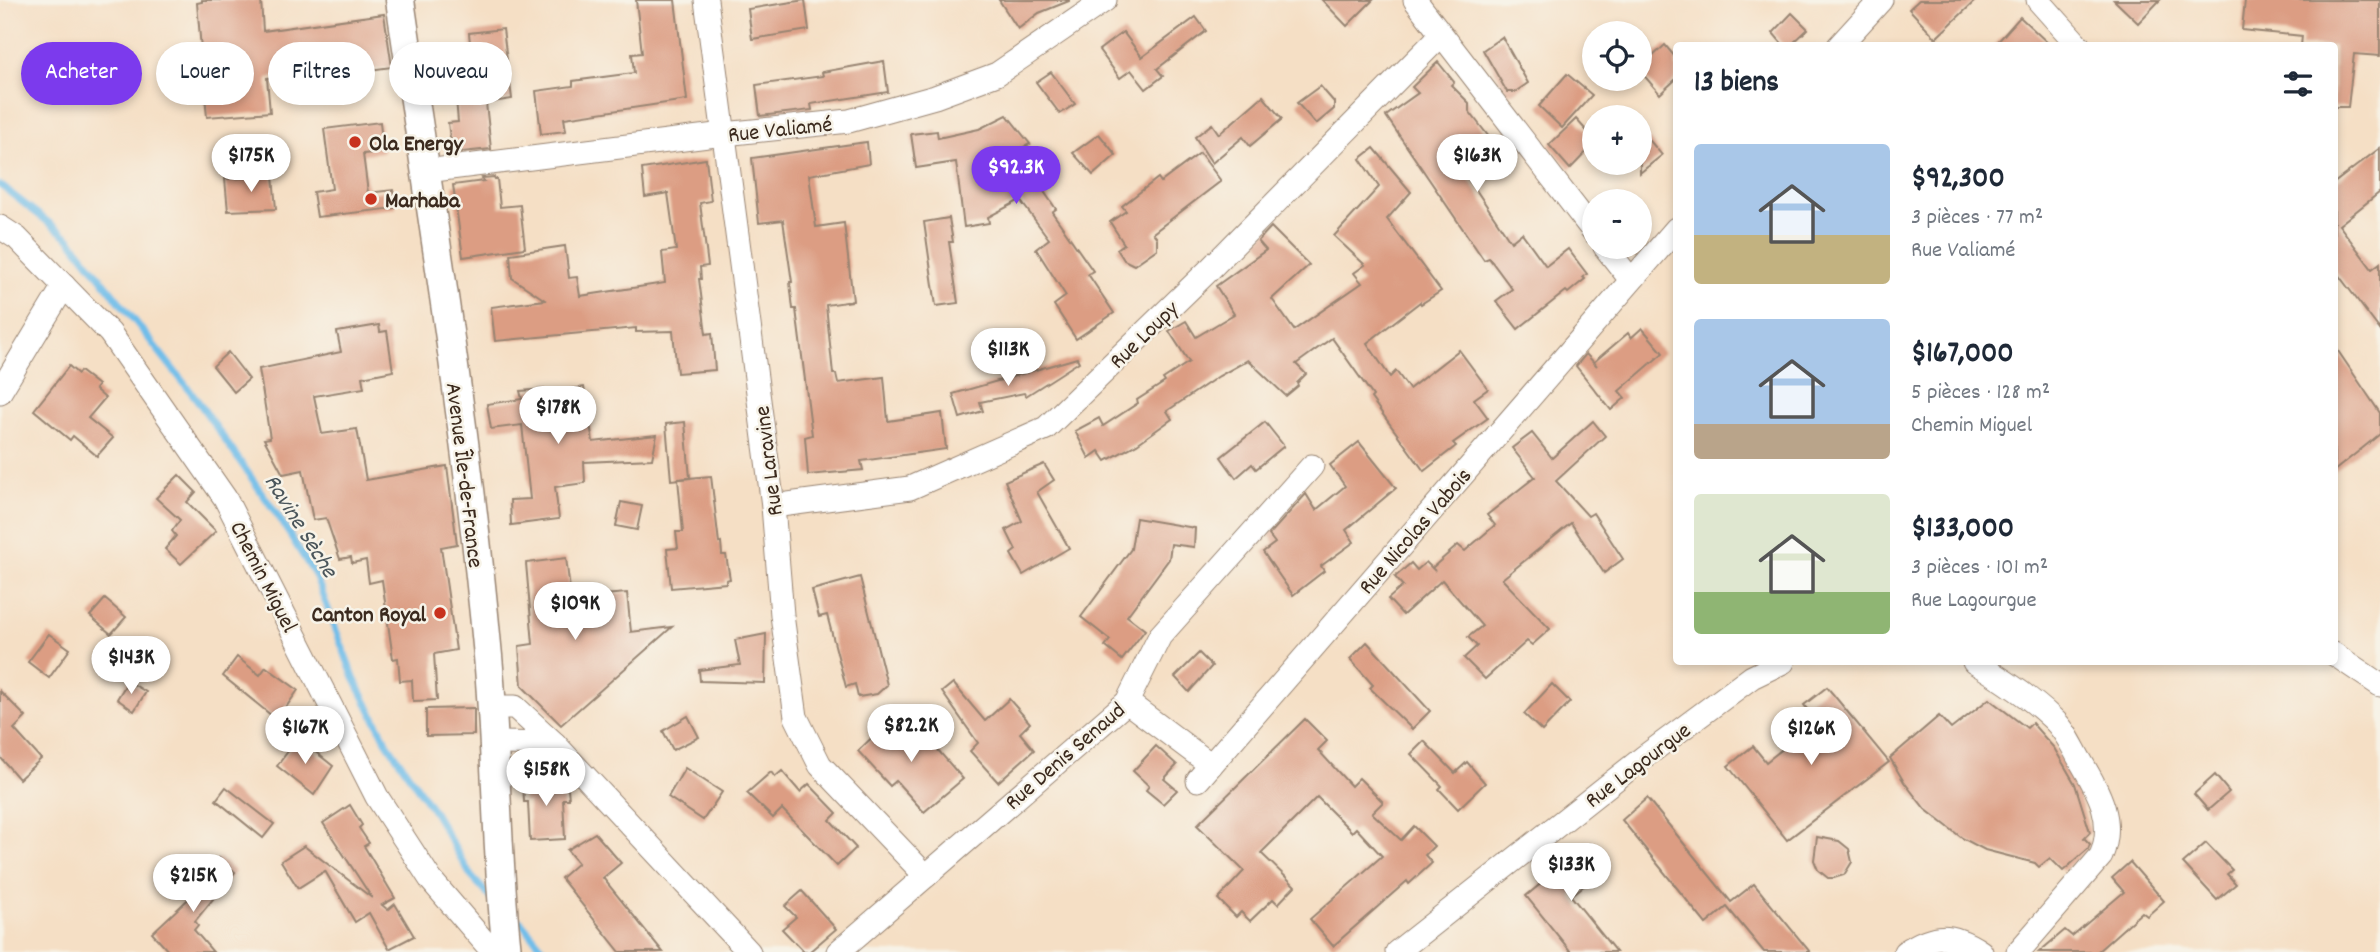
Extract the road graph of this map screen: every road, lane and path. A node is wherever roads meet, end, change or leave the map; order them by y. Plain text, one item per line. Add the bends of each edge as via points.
1 (400, 0) edge
2 (706, 0) edge
3 (1105, 0) edge
4 (1415, 0) edge
5 (1881, 0) edge
6 (2038, 0) edge
7 (1441, 35) junction
8 (1843, 42) edge
9 (2075, 42) edge
10 (724, 134) junction
11 (426, 170) junction
12 (1582, 217) edge
13 (0, 228) edge
14 (1673, 232) edge
15 (1614, 259) edge
16 (1631, 280) junction
17 (64, 286) junction
18 (0, 393) edge
19 (1312, 466) dead end
20 (773, 506) junction
21 (2338, 657) edge
22 (1777, 665) edge
23 (1979, 665) edge
24 (2380, 685) edge
25 (1127, 702) junction
26 (492, 707) junction
27 (494, 743) junction
28 (555, 744) junction
29 (926, 876) junction
30 (493, 952) edge
31 (507, 952) edge
32 (749, 952) edge
33 (838, 952) edge
34 (1397, 952) edge
35 (1905, 952) edge
36 (1980, 952) edge
37 (2018, 952) edge

1 - 11 street, Avenue Île-de-France
2 - 10 street, Rue Laravine
3 - 10 street, Rue Valiamé via 997,74 935,97 849,121
4 - 7 street
5 - 8 street
6 - 9 street
7 - 12 street
7 - 20 street, Rue Loupy via 1046,428 910,488
10 - 11 street, Rue Valiamé
10 - 20 street, Rue Laravine
11 - 26 street, Avenue Île-de-France via 474,524
13 - 17 street, Chemin Miguel via 17,238
14 - 16 street, Rue Nicolas Vabois
15 - 16 street
16 - 25 street, Rue Nicolas Vabois via 1205,773
17 - 18 street
17 - 30 street, Chemin Miguel via 110,334 225,498 377,797 432,880
19 - 25 street, Rue Denis Senaud via 1160,636
20 - 29 street, Rue Laravine via 796,717 820,765
21 - 24 street
22 - 34 street, Rue Lagourgue via 1752,677 1644,757
23 - 37 street via 2054,720 2100,796 2108,826 2101,856
25 - 29 street, Rue Denis Senaud
26 - 27 street, Avenue Île-de-France
26 - 28 street via 515,707
27 - 28 street
27 - 31 street, Avenue Île-de-France via 498,870
28 - 32 street
29 - 33 street, Rue Denis Senaud
35 - 36 street via 1940,936 1955,938

